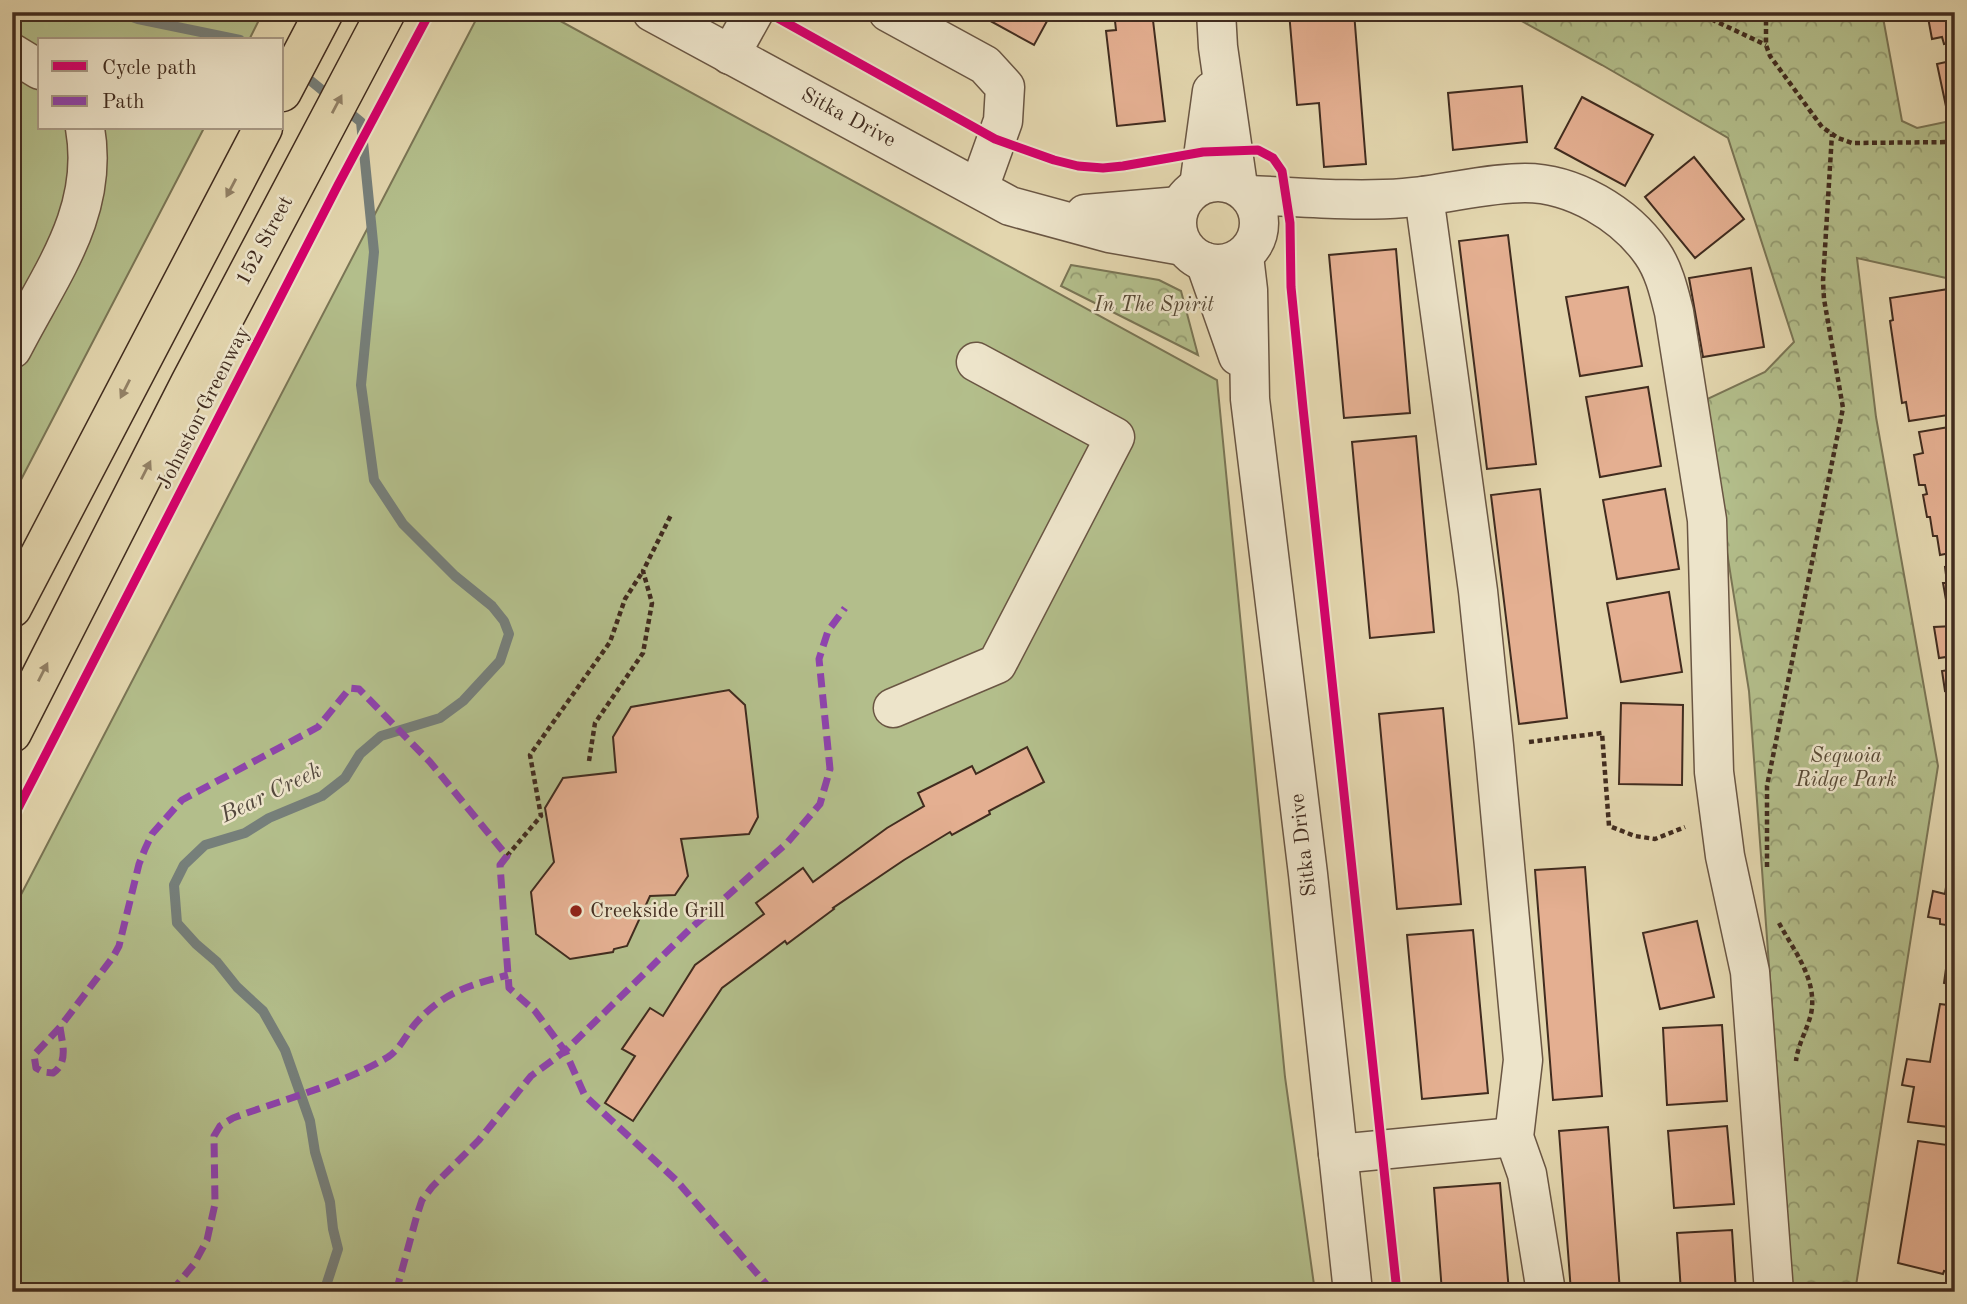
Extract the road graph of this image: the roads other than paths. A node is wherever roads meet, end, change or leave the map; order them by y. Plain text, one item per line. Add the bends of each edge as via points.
1 (324, 12) edge
2 (386, 12) edge
3 (652, 12) edge
4 (754, 12) edge
5 (888, 12) edge
6 (1217, 30) edge
7 (12, 53) edge
8 (730, 55) junction
9 (38, 69) edge
10 (284, 88) edge
11 (85, 130) edge
12 (262, 130) edge
13 (979, 188) junction
14 (1244, 191) junction
15 (1189, 196) junction
16 (1424, 196) junction
17 (1370, 200) junction
18 (1048, 217) junction
19 (1251, 245) junction
20 (1194, 254) junction
21 (12, 349) edge
22 (976, 362) dead end
23 (1250, 399) junction
24 (12, 608) edge
25 (893, 708) dead end
26 (12, 733) edge
27 (1514, 1137) junction
28 (1338, 1154) junction
29 (1353, 1292) edge
30 (1545, 1292) edge
31 (1774, 1292) edge

1 - 10 main road
26 -> 2 main road, 152 Street
3 - 8 street, Sitka Drive
4 - 8 street
5 - 13 street via 985,65 1005,87 1003,121
6 - 14 street
6 - 15 street
7 - 9 street
8 - 13 street, Sitka Drive
11 - 21 street via 84,200 76,227
12 -> 24 main road
13 - 18 street, Sitka Drive via 1010,206
14 - 15 street via 1226,181 1211,182
14 - 17 street
14 - 19 street via 1257,206 1260,220
15 - 18 street, Sitka Drive
15 - 20 street via 1177,219 1178,233
16 - 17 street
16 - 27 street via 1479,591 1494,746 1523,1060
16 - 31 street via 1528,183 1563,190 1595,202 1636,233 1666,281 1707,520 1714,772 1725,856 1750,972
17 - 19 street
18 - 20 street, Sitka Drive
19 - 20 street via 1231,262 1218,264
19 - 23 street, Sitka Drive
20 - 23 street, Sitka Drive via 1229,329
22 - 25 street via 1115,437 997,664
23 - 28 street, Sitka Drive
27 - 28 street
27 - 30 street via 1527,1174
28 - 29 street, Sitka Drive

